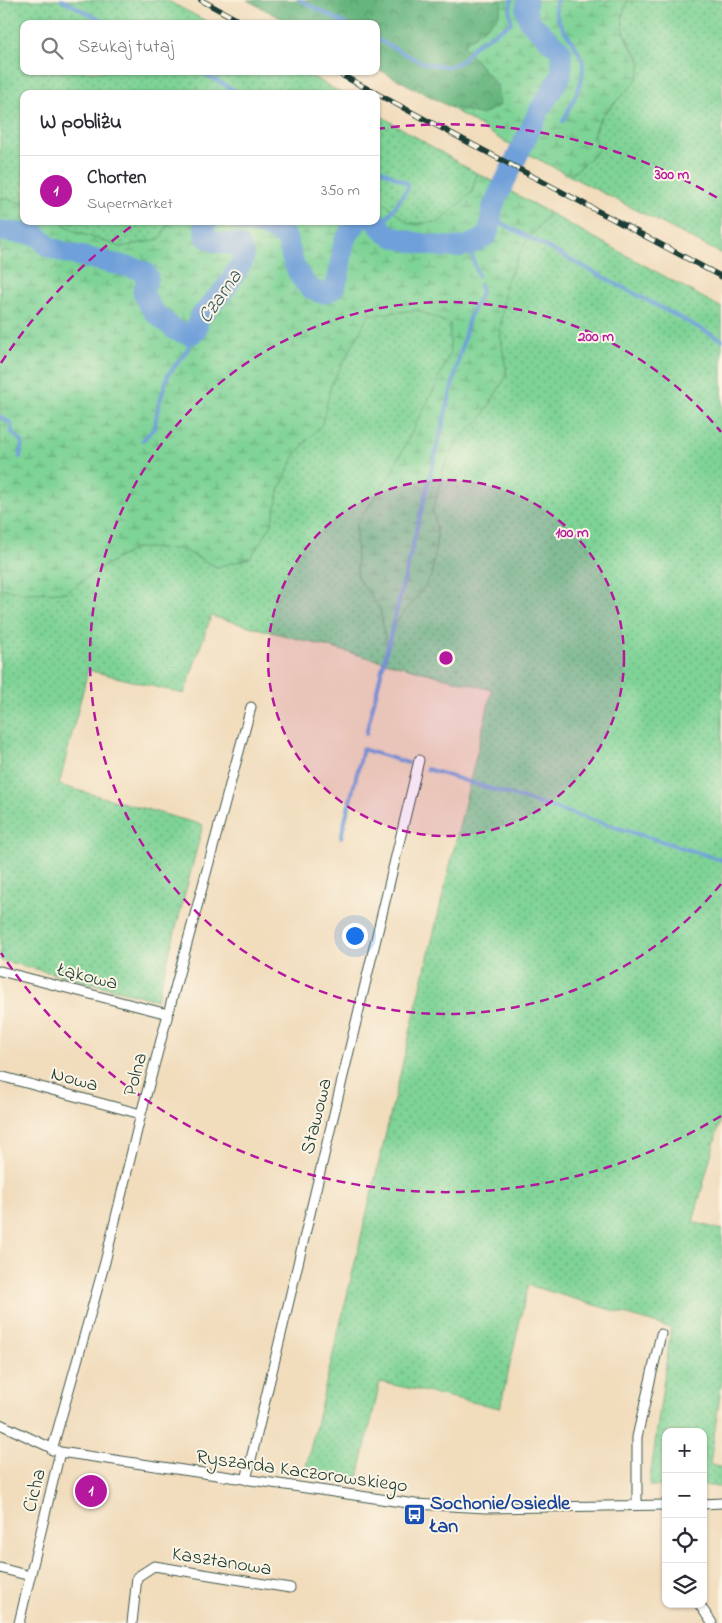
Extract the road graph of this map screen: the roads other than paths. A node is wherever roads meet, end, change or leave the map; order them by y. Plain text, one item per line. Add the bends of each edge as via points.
1 (251, 707) dead end
2 (419, 760) dead end
3 (0, 971) edge
4 (168, 1014) junction
5 (0, 1076) edge
6 (141, 1114) junction
7 (661, 1334) dead end
8 (0, 1424) edge
9 (56, 1451) junction
10 (246, 1480) junction
11 (722, 1503) edge
12 (707, 1504) edge
13 (637, 1505) junction
14 (662, 1505) edge
15 (0, 1568) edge
16 (30, 1576) junction
17 (290, 1588) dead end
18 (702, 1608) edge
19 (19, 1623) edge
20 (132, 1623) edge
21 (712, 1623) edge

1 - 4 street, Polna
2 - 10 street, Stawowa
3 - 4 street, Łąkowa
4 - 6 street, Polna
5 - 6 street, Nowa
6 - 9 street, Polna
7 - 13 street via 637,1437
8 - 9 street, Ryszarda Kaczorowskiego
9 - 10 street, Ryszarda Kaczorowskiego
9 - 16 street, Cicha
10 - 13 street, Ryszarda Kaczorowskiego via 415,1504 486,1508
11 - 12 street
13 - 14 street, Ryszarda Kaczorowskiego
15 - 16 street
16 - 19 street, Cicha
17 - 20 street, Kasztanowa via 154,1566 137,1577
18 - 21 street

